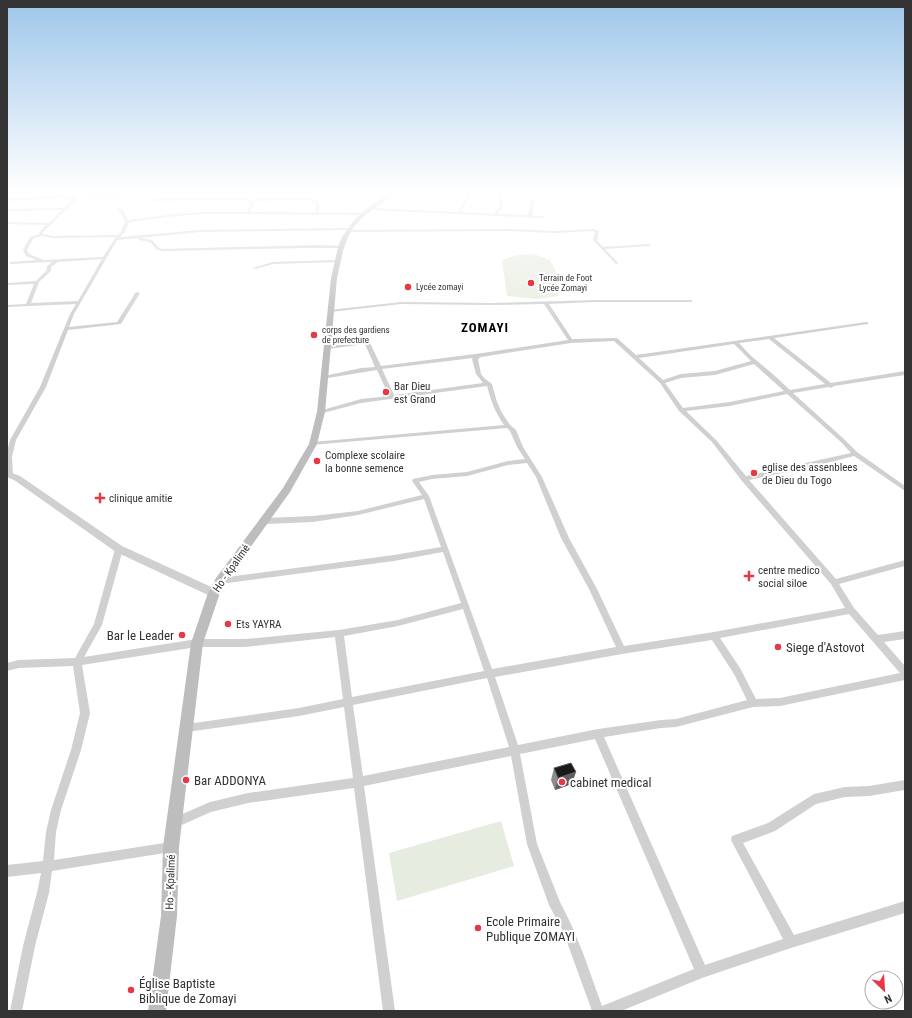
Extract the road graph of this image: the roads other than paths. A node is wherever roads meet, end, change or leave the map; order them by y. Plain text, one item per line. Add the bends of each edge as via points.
1 (117, 238) edge
2 (31, 239) edge
3 (139, 239) edge
4 (345, 239) edge
5 (595, 239) edge
6 (649, 245) dead end
7 (341, 247) junction
8 (602, 248) junction
9 (105, 258) junction
10 (64, 260) junction
11 (337, 261) junction
12 (46, 262) junction
13 (11, 263) dead end
14 (616, 263) dead end
15 (255, 268) dead end
16 (37, 282) junction
17 (7, 284) edge
18 (138, 292) dead end
19 (691, 301) dead end
20 (78, 302) junction
21 (545, 302) junction
22 (28, 304) junction
23 (7, 306) edge
24 (331, 311) junction
25 (866, 323) dead end
26 (66, 329) junction
27 (770, 337) junction
28 (571, 341) junction
29 (735, 342) junction
30 (328, 347) junction
31 (480, 355) junction
32 (634, 357) junction
33 (755, 362) junction
34 (378, 367) junction
35 (905, 373) edge
36 (324, 378) junction
37 (662, 382) junction
38 (489, 384) junction
39 (831, 386) junction
40 (788, 392) junction
41 (392, 397) junction
42 (682, 410) junction
43 (321, 412) junction
44 (508, 426) junction
45 (313, 444) junction
46 (856, 454) junction
47 (8, 457) edge
48 (528, 461) junction
49 (9, 475) edge
50 (744, 479) junction
51 (905, 489) edge
52 (426, 496) junction
53 (265, 521) junction
54 (119, 548) junction
55 (445, 549) junction
56 (905, 563) edge
57 (220, 581) junction
58 (834, 582) junction
59 (214, 593) junction
60 (465, 605) junction
61 (851, 610) junction
62 (339, 633) junction
63 (905, 635) edge
64 (714, 636) junction
65 (877, 639) junction
66 (197, 643) junction
67 (622, 650) junction
68 (77, 662) junction
69 (7, 667) edge
70 (905, 672) edge
71 (489, 674) junction
72 (905, 676) edge
73 (347, 702) junction
74 (753, 703) junction
75 (187, 728) junction
76 (598, 734) junction
77 (514, 751) junction
78 (358, 782) junction
79 (905, 785) edge
80 (175, 823) junction
81 (171, 847) junction
82 (48, 866) junction
83 (7, 871) edge
84 (905, 907) edge
85 (791, 942) junction
86 (702, 972) junction
87 (16, 1011) edge
88 (157, 1011) edge
89 (389, 1011) edge
90 (598, 1011) edge
91 (605, 1011) edge

1 - 9 street
2 - 12 street via 25,250 28,255
3 - 7 street via 151,242 162,250
4 - 7 main road, Ho - Kpalimé
5 - 8 street
6 - 8 street
7 - 11 main road, Ho - Kpalimé
8 - 14 street
9 - 10 street
9 - 20 street
10 - 12 street
10 - 16 street via 54,262
11 - 15 street via 273,263
11 - 24 main road, Ho - Kpalimé
12 - 13 street
16 - 17 street
16 - 22 street
18 - 26 street via 119,323
19 - 21 street
20 - 22 street
20 - 26 street
21 - 24 street via 402,304
21 - 28 street
22 - 23 street
24 - 30 main road, Ho - Kpalimé
25 - 27 street
26 - 47 street via 43,387 13,440
27 - 29 street
27 - 39 street
28 - 31 street
28 - 32 street via 613,338
29 - 32 street
29 - 33 street via 741,351
30 - 34 street via 367,342
30 - 36 main road, Ho - Kpalimé
31 - 34 street
31 - 38 street via 475,359 478,375
32 - 37 street
33 - 37 street via 714,373 679,376
33 - 40 street
34 - 36 street
34 - 41 street
35 - 39 street
36 - 43 main road, Ho - Kpalimé
37 - 42 street
38 - 41 street
38 - 44 street via 494,402
39 - 40 street
40 - 42 street via 730,404
40 - 46 street
41 - 43 street via 361,401
42 - 50 street via 714,441
43 - 45 main road, Ho - Kpalimé
44 - 45 street
44 - 48 street via 513,430
45 - 53 main road, Ho - Kpalimé via 287,490
46 - 50 street
46 - 51 street
47 - 49 street
48 - 52 street via 467,474 415,481
48 - 67 street via 539,477 565,538
49 - 54 street
50 - 58 street
52 - 53 street via 358,514
52 - 55 street
53 - 57 main road, Ho - Kpalimé
54 - 59 street
54 - 68 street via 98,624
55 - 57 street
55 - 60 street
56 - 58 street
57 - 59 main road, Ho - Kpalimé
58 - 61 street
59 - 66 main road, Ho - Kpalimé
60 - 62 street via 398,623
60 - 71 street
61 - 64 street
61 - 65 street
62 - 66 street via 244,643
62 - 73 street
63 - 65 street
64 - 67 street
64 - 74 street via 737,671
65 - 70 street
66 - 68 street
66 - 75 main road, Ho - Kpalimé
67 - 71 street
68 - 69 street via 19,664
68 - 82 street via 85,713 56,810
71 - 73 street
71 - 77 street
72 - 74 street via 780,702
73 - 75 street via 299,712
73 - 78 street
74 - 76 street via 676,723
75 - 80 main road, Ho - Kpalimé
76 - 77 street
76 - 86 street
77 - 78 street
77 - 90 street via 532,844 555,905 575,947
78 - 80 street via 248,798 210,807
78 - 89 street
79 - 85 street via 845,792 814,800 772,827 736,840
80 - 81 main road, Ho - Kpalimé
81 - 82 street
81 - 88 main road, Ho - Kpalimé via 168,916
82 - 83 street
82 - 87 street via 28,946
84 - 85 street
85 - 86 street
86 - 91 street

